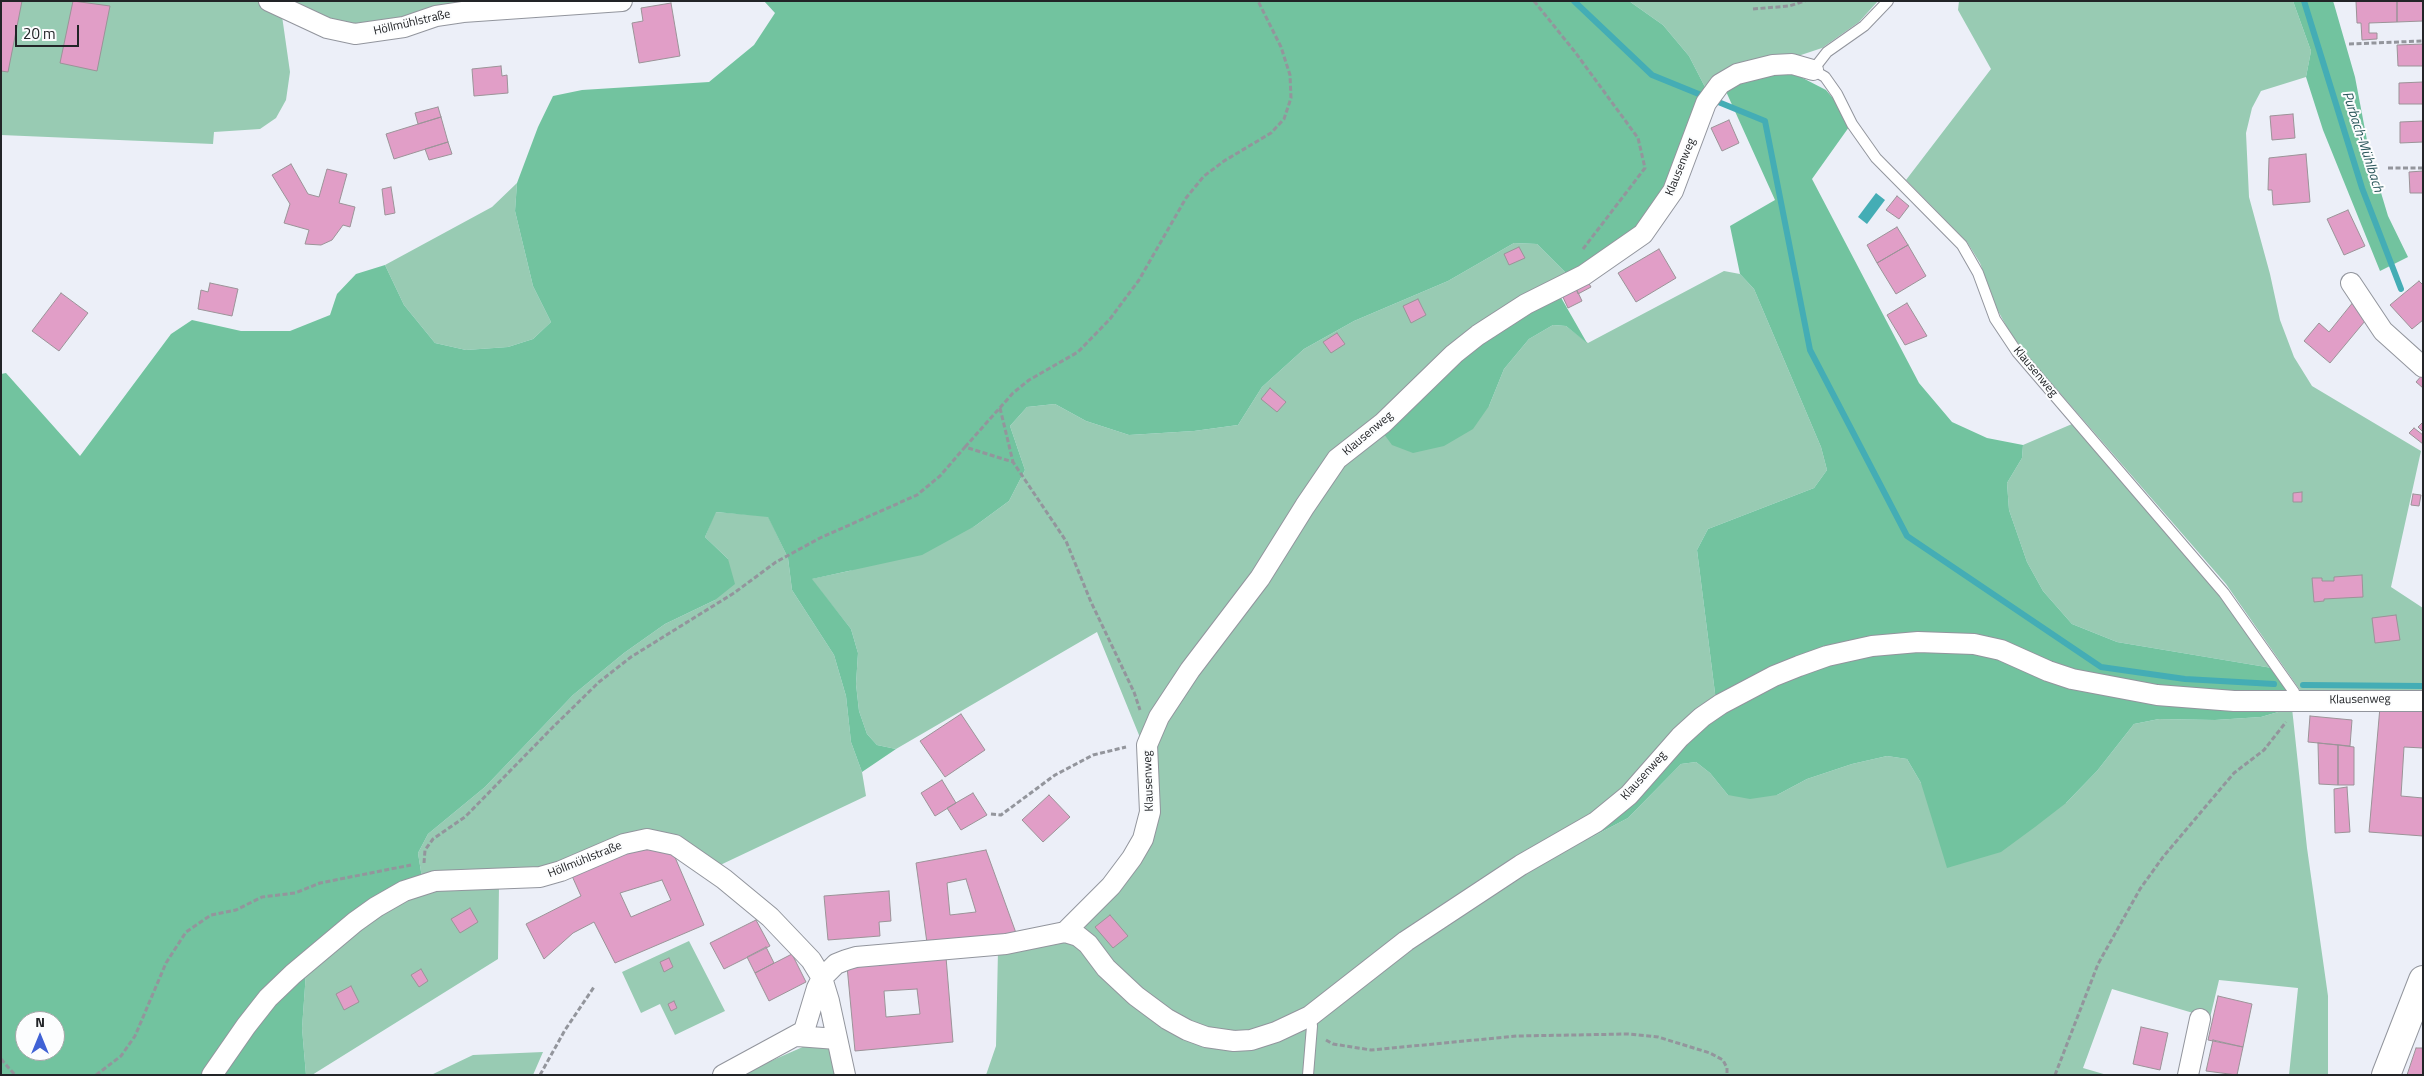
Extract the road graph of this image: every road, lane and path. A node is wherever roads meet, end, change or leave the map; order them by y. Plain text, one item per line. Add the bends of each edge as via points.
1 (269, 1) edge
2 (622, 1) edge
3 (1258, 1) edge
4 (1534, 1) edge
5 (1805, 1) edge
6 (1888, 1) edge
7 (1753, 9) dead end
8 (2423, 41) edge
9 (2349, 44) dead end
10 (1813, 70) junction
11 (2388, 168) dead end
12 (2423, 168) edge
13 (1582, 251) dead end
14 (2351, 283) dead end
15 (2423, 366) edge
16 (1000, 407) junction
17 (965, 447) junction
18 (1013, 462) junction
19 (2296, 701) junction
20 (2423, 701) edge
21 (1148, 741) junction
22 (991, 814) dead end
23 (424, 862) junction
24 (435, 881) junction
25 (1065, 932) junction
26 (822, 978) junction
27 (2423, 980) edge
28 (594, 987) dead end
29 (2200, 1019) dead end
30 (1311, 1021) junction
31 (797, 1036) junction
32 (838, 1039) junction
33 (1, 1059) edge
34 (15, 1075) edge
35 (96, 1075) edge
36 (212, 1075) edge
37 (540, 1075) edge
38 (723, 1075) edge
39 (845, 1075) edge
40 (1308, 1075) edge
41 (1727, 1075) edge
42 (2055, 1075) edge
43 (2188, 1075) edge
44 (2386, 1075) edge

1 - 2 street, Höllmühlstraße via 327,28 355,34 404,27 436,16 463,12
3 - 16 path via 1290,75 1291,98 1284,119 1271,133 1204,176 1186,198 1139,280 1110,319 1078,352 1029,380
4 - 13 path via 1638,138 1645,168
5 - 7 path via 1789,6
6 - 10 lane via 1864,26 1827,52
8 - 9 path
10 - 19 lane, Klausenweg via 1825,77 1876,158 1962,245 1978,272 1996,319 2017,352 2224,593 2294,692
10 - 21 street, Klausenweg via 1786,64 1755,68 1725,80 1708,99 1673,191 1643,234 1584,275 1493,324 1454,354 1382,423 1337,460 1260,578 1175,691
11 - 12 path
14 - 15 street via 2383,331
16 - 17 path
16 - 18 path
17 - 18 path
17 - 23 path via 940,476 916,495 820,538 776,562 599,682 465,817 433,839 425,850
18 - 21 path via 1066,541 1134,692
19 - 20 street, Klausenweg
19 - 30 street, Klausenweg via 2234,701 2125,691 2072,679 2001,650 1974,644 1894,643 1827,656 1774,676 1702,717 1680,736 1613,809 1406,941
19 - 42 path via 2289,717 2264,750 2234,773 2163,856 2140,889 2098,964
21 - 22 path via 1093,755 1055,775 1001,814
21 - 25 street, Klausenweg via 1150,812 1144,839 1111,886
23 - 24 path
23 - 35 path via 320,883 211,915 186,932 166,963 135,1036 120,1056
24 - 26 street, Höllmühlstraße via 530,879 561,871 633,841 654,839 669,842 724,879 770,917 811,960
24 - 36 street, Höllmühlstraße via 404,891 376,907 322,948 268,998
25 - 26 street via 1006,944 856,957 836,964
25 - 30 street, Klausenweg via 1088,944 1118,981 1156,1012 1176,1025 1206,1037 1224,1041 1251,1040
26 - 31 street via 806,1026
26 - 32 street, Höllmühlstraße
27 - 44 main road
28 - 37 path
29 - 43 street
30 - 40 lane
30 - 41 path via 1322,1037 1333,1044 1371,1050 1517,1036 1602,1033 1658,1037 1687,1044 1723,1060
31 - 32 street
31 - 38 street
32 - 39 street, Höllmühlstraße
33 - 34 path

